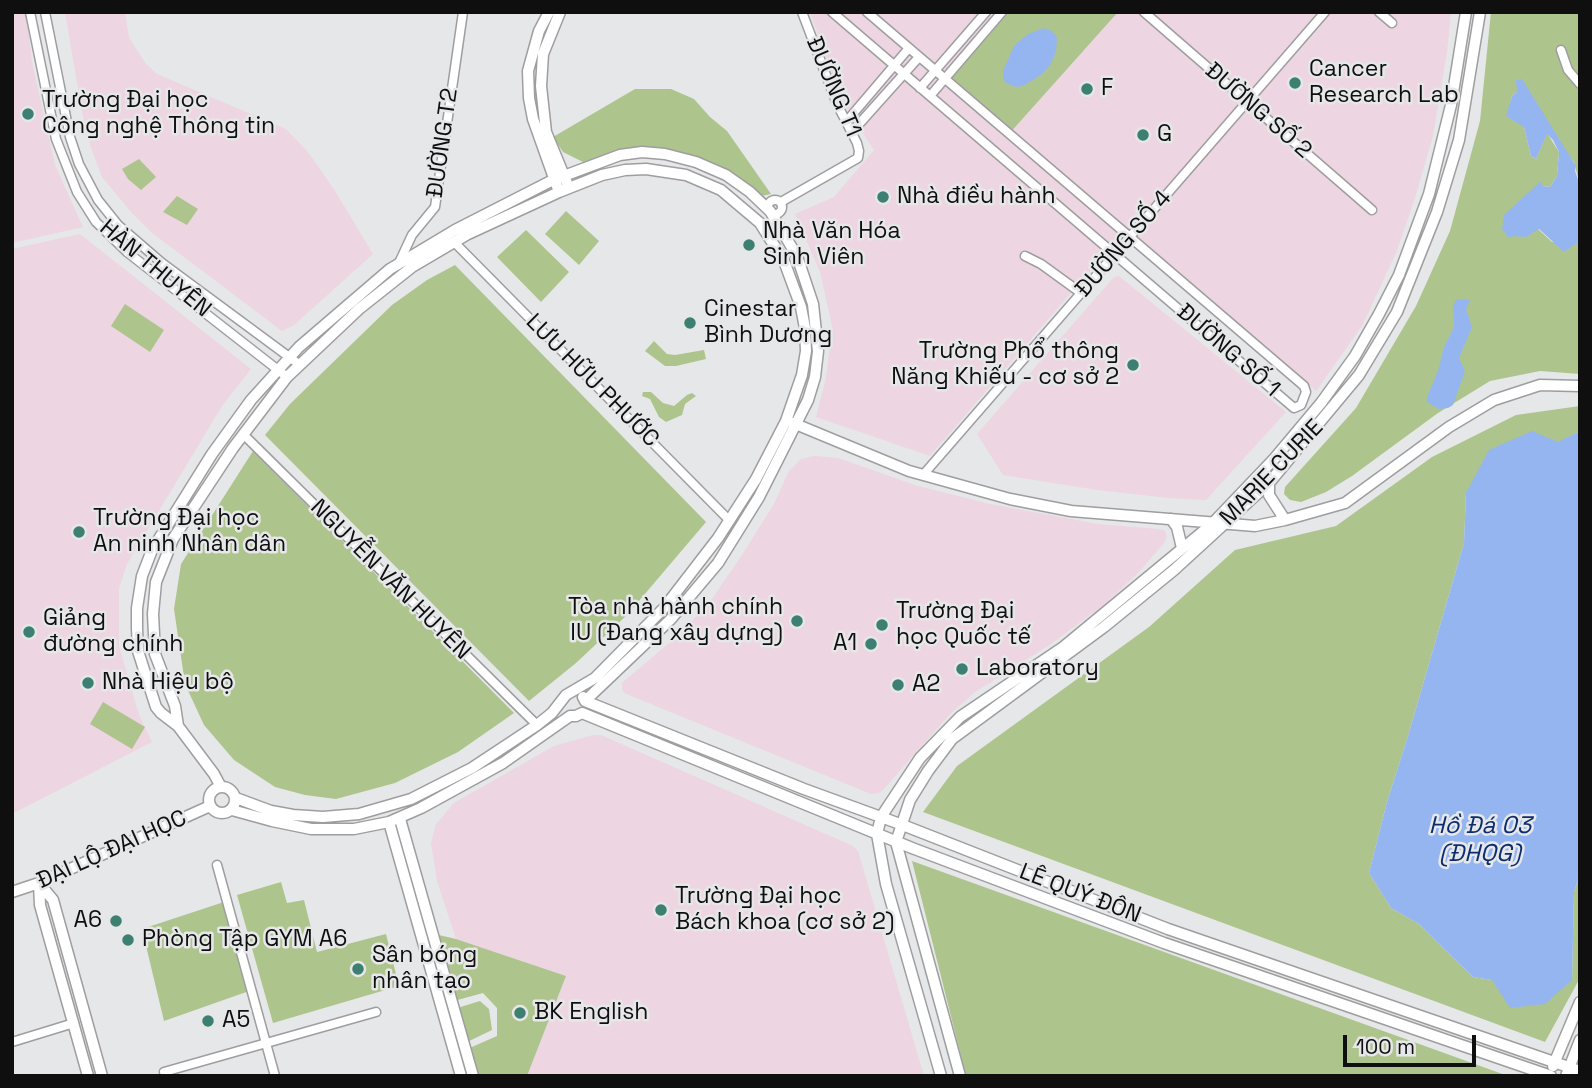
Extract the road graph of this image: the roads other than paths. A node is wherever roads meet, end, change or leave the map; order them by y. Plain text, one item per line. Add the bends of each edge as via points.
1 (30, 12) edge
2 (45, 12) edge
3 (463, 12) edge
4 (549, 12) edge
5 (560, 12) edge
6 (802, 12) edge
7 (832, 12) edge
8 (867, 12) edge
9 (986, 12) edge
10 (1002, 12) edge
11 (1144, 12) edge
12 (1325, 12) edge
13 (1379, 12) edge
14 (1465, 12) edge
15 (1480, 12) edge
16 (1392, 23) dead end
17 (909, 48) junction
18 (1561, 50) dead end
19 (919, 57) junction
20 (894, 65) junction
21 (935, 71) junction
22 (904, 74) junction
23 (945, 79) junction
24 (1580, 84) edge
25 (920, 88) junction
26 (930, 96) junction
27 (1247, 102) junction
28 (1451, 105) junction
29 (1464, 109) junction
30 (846, 122) junction
31 (851, 133) junction
32 (558, 178) junction
33 (564, 190) junction
34 (1372, 210) dead end
35 (770, 211) junction
36 (760, 223) junction
37 (1130, 237) junction
38 (454, 242) junction
39 (1115, 254) junction
40 (1025, 256) dead end
41 (400, 269) junction
42 (1081, 293) junction
43 (290, 358) junction
44 (300, 365) junction
45 (278, 369) junction
46 (287, 377) junction
47 (1580, 386) edge
48 (791, 422) junction
49 (243, 434) junction
50 (923, 475) junction
51 (1269, 483) junction
52 (1171, 519) junction
53 (1285, 520) junction
54 (730, 521) junction
55 (1212, 524) junction
56 (1224, 525) junction
57 (1182, 548) junction
58 (574, 692) junction
59 (585, 701) junction
60 (562, 703) junction
61 (582, 713) junction
62 (570, 716) junction
63 (537, 725) junction
64 (178, 726) junction
65 (221, 787) junction
66 (804, 789) junction
67 (236, 798) junction
68 (799, 803) junction
69 (210, 806) junction
70 (232, 810) junction
71 (881, 817) junction
72 (400, 819) junction
73 (389, 822) junction
74 (900, 824) junction
75 (877, 834) junction
76 (896, 842) junction
77 (217, 865) dead end
78 (39, 883) junction
79 (12, 892) edge
80 (1168, 929) junction
81 (1164, 943) junction
82 (1243, 954) junction
83 (1239, 969) junction
84 (931, 972) junction
85 (913, 978) junction
86 (1336, 985) junction
87 (1333, 1000) junction
88 (1580, 1002) edge
89 (376, 1012) dead end
90 (86, 1020) junction
91 (74, 1023) junction
92 (460, 1030) junction
93 (449, 1033) junction
94 (1580, 1040) edge
95 (12, 1042) edge
96 (266, 1043) junction
97 (1555, 1061) junction
98 (1572, 1071) edge
99 (164, 1072) dead end
100 (1550, 1075) edge
101 (89, 1076) edge
102 (102, 1076) edge
103 (275, 1076) edge
104 (461, 1076) edge
105 (473, 1076) edge
106 (941, 1076) edge
107 (960, 1076) edge

1 - 45 street, HÀN THUYÊN via 61,156 96,222 127,252
2 - 43 street, HÀN THUYÊN via 70,137 98,200 118,225 162,263
3 - 41 street, ĐƯỜNG T2 via 435,207 412,235
4 - 32 street via 539,31 528,85 533,120
5 - 32 street via 540,70 546,132
6 - 30 street, ĐƯỜNG T1
7 - 20 street, ĐƯỜNG SỐ 1
8 - 17 street, ĐƯỜNG SỐ 1
9 - 21 street
10 - 23 street
11 - 27 street, ĐƯỜNG SỐ 2
12 - 27 street, ĐƯỜNG SỐ 4
13 - 16 street
14 - 28 street, MARIE CURIE
15 - 29 street, MARIE CURIE
17 - 19 street, ĐƯỜNG SỐ 1
17 - 20 street
18 - 24 street via 1568,70
19 - 21 street, ĐƯỜNG SỐ 1
19 - 22 street
20 - 22 street, ĐƯỜNG SỐ 1
20 - 30 street
21 - 23 street, ĐƯỜNG SỐ 1
21 - 25 street
22 - 25 street, ĐƯỜNG SỐ 1
22 - 31 street
23 - 26 street
23 - 37 street, ĐƯỜNG SỐ 1
25 - 26 street, ĐƯỜNG SỐ 1
26 - 39 street, ĐƯỜNG SỐ 1
27 - 34 street, ĐƯỜNG SỐ 2
27 - 37 street, ĐƯỜNG SỐ 4
28 - 29 street
28 - 55 street, MARIE CURIE via 1429,194 1379,314 1321,403
29 - 51 street, MARIE CURIE via 1437,212 1397,312 1359,375
30 - 31 street, ĐƯỜNG T1
31 - 35 street, ĐƯỜNG T1 via 858,143 858,158 781,202 771,201
32 - 33 street
32 - 35 street via 620,155 665,154 726,176
32 - 41 street via 455,230
33 - 36 street via 625,170 668,170 721,190
33 - 38 street
35 - 36 street
35 - 48 street via 797,257 817,326 815,377 808,400
36 - 48 street via 790,273 805,328 806,351
37 - 39 street, ĐƯỜNG SỐ 4
37 - 39 street, ĐƯỜNG SỐ 1 via 1304,386 1307,392 1301,405 1294,408
38 - 41 street
38 - 54 street, LƯU HỮU PHƯỚC
39 - 42 street, ĐƯỜNG SỐ 4
40 - 42 street
41 - 43 street via 375,279
41 - 44 street
42 - 50 street, ĐƯỜNG SỐ 4
43 - 44 street, HÀN THUYÊN
43 - 45 street
44 - 46 street
45 - 46 street, HÀN THUYÊN
45 - 64 street via 204,465 163,530 142,576 138,651 156,706
46 - 49 street
47 - 53 street via 1541,385 1494,400 1345,503
48 - 50 street
48 - 54 street
48 - 59 street via 759,497 718,563 663,628
49 - 63 street, NGUYỄN VĂN HUYÊN
49 - 64 street via 173,538 156,582 155,654
50 - 52 street via 1066,510
51 - 53 street via 1269,495
51 - 56 street, MARIE CURIE
52 - 55 street
52 - 57 street
53 - 56 street via 1255,526
54 - 58 street via 664,608 595,678
55 - 56 street
55 - 57 street, MARIE CURIE
56 - 74 street, MARIE CURIE via 1104,627 952,739 909,800
57 - 71 street, MARIE CURIE via 1062,648 960,717 920,758
58 - 59 street
58 - 60 street
59 - 61 street
59 - 66 street, LÊ QUÝ ĐÔN
60 - 62 street
60 - 63 street
61 - 62 street
61 - 68 street, LÊ QUÝ ĐÔN
62 - 72 street via 503,763
63 - 67 street via 443,784 386,808 323,817 271,811
64 - 65 street
65 - 67 street via 229,788
65 - 69 street via 211,794
66 - 68 street
66 - 71 street, LÊ QUÝ ĐÔN
67 - 70 street
68 - 75 street, LÊ QUÝ ĐÔN
69 - 70 street via 220,813
69 - 78 street, ĐẠI LỘ ĐẠI HỌC
70 - 73 street via 311,829 354,829
71 - 74 street, LÊ QUÝ ĐÔN
71 - 75 street
72 - 73 street
72 - 92 street
73 - 93 street
74 - 76 street, MARIE CURIE
74 - 80 street, LÊ QUÝ ĐÔN
75 - 76 street, LÊ QUÝ ĐÔN
75 - 85 street
76 - 81 street, LÊ QUÝ ĐÔN
76 - 84 street
77 - 96 street
78 - 79 street, ĐẠI LỘ ĐẠI HỌC
78 - 90 street via 53,900
78 - 91 street via 40,905
80 - 81 street
80 - 82 street, LÊ QUÝ ĐÔN
81 - 83 street, LÊ QUÝ ĐÔN
82 - 83 street
82 - 86 street, LÊ QUÝ ĐÔN
83 - 87 street, LÊ QUÝ ĐÔN
84 - 85 street
84 - 107 street
85 - 106 street
86 - 87 street
86 - 97 street, LÊ QUÝ ĐÔN
87 - 100 street, LÊ QUÝ ĐÔN
88 - 97 street
89 - 96 street
90 - 91 street
90 - 102 street
91 - 95 street
91 - 101 street
92 - 93 street
92 - 105 street
93 - 104 street
94 - 98 street
96 - 99 street
96 - 103 street
97 - 98 street, LÊ QUÝ ĐÔN
97 - 100 street

